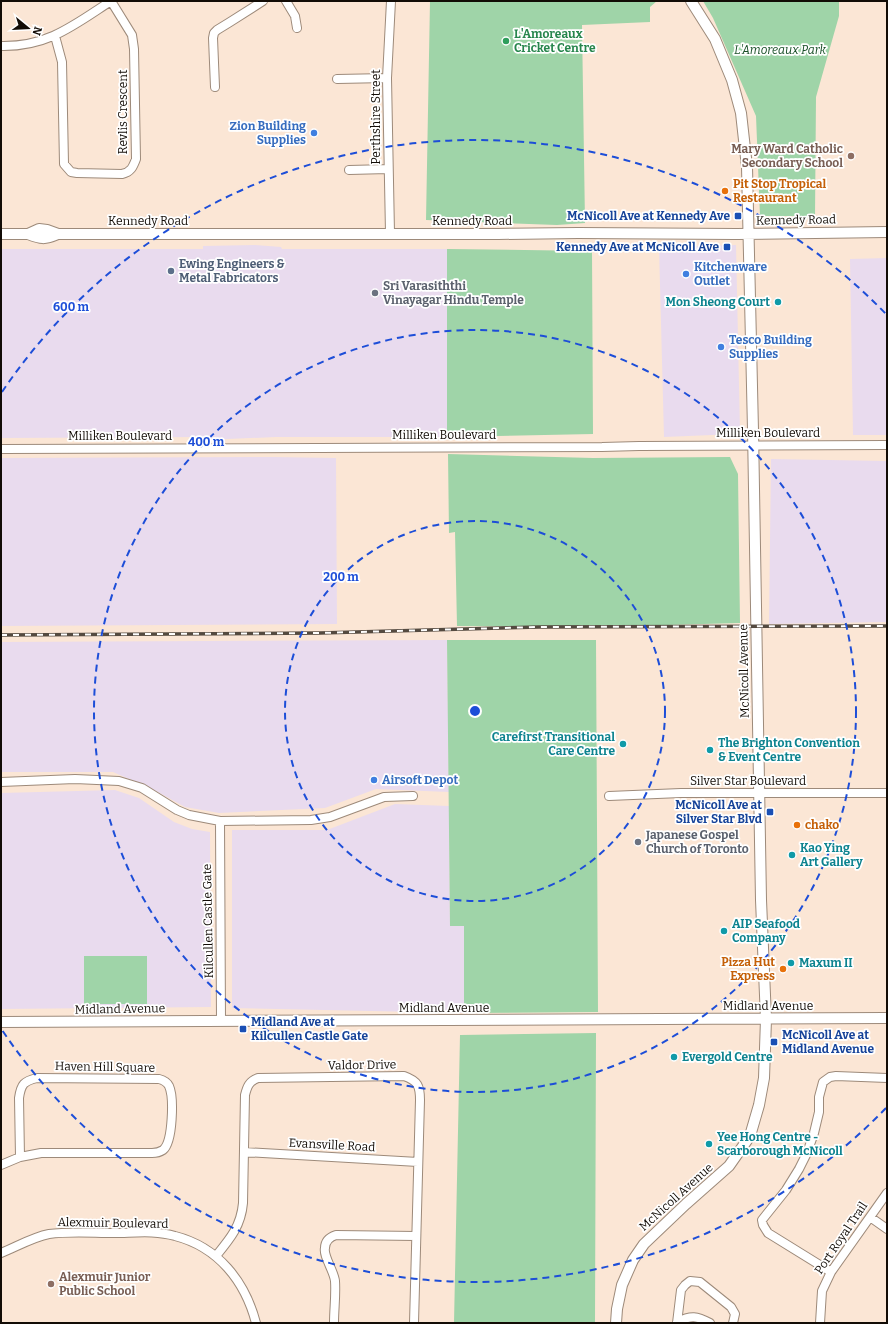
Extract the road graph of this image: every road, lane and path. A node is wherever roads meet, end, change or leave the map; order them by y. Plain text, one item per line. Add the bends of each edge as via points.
1 (111, 1) edge
2 (263, 1) edge
3 (286, 1) edge
4 (391, 1) edge
5 (691, 1) edge
6 (297, 28) dead end
7 (55, 36) junction
8 (1, 46) edge
9 (387, 78) junction
10 (337, 79) dead end
11 (215, 87) dead end
12 (388, 169) junction
13 (349, 170) dead end
14 (887, 232) edge
15 (390, 233) junction
16 (1, 234) edge
17 (748, 234) junction
18 (887, 445) edge
19 (753, 446) junction
20 (1, 449) edge
21 (1, 782) edge
22 (759, 793) junction
23 (887, 793) edge
24 (413, 796) dead end
25 (609, 796) dead end
26 (220, 821) junction
27 (887, 1018) edge
28 (766, 1019) junction
29 (221, 1021) junction
30 (1, 1022) edge
31 (887, 1078) edge
32 (244, 1152) junction
33 (20, 1157) junction
34 (418, 1162) junction
35 (1, 1165) edge
36 (887, 1193) edge
37 (870, 1217) junction
38 (887, 1229) edge
39 (416, 1236) junction
40 (1, 1253) edge
41 (216, 1256) junction
42 (831, 1272) junction
43 (256, 1323) edge
44 (334, 1323) edge
45 (414, 1323) edge
46 (616, 1323) edge
47 (677, 1323) edge
48 (710, 1323) edge
49 (733, 1323) edge
50 (820, 1323) edge

1 - 7 street
1 - 7 street, Revlis Crescent via 132,35 134,49 136,159 128,173 77,173 71,172 64,164 62,62
2 - 11 street via 214,33
3 - 6 street via 295,16
4 - 9 street, Perthshire Street
5 - 17 main road, McNicoll Avenue via 715,39 732,80 741,114 747,167
7 - 8 street via 16,46
9 - 10 street
9 - 12 street, Perthshire Street
12 - 13 street
12 - 15 street, Perthshire Street
14 - 17 main road, Kennedy Road
15 - 16 main road, Kennedy Road via 58,234 39,230 28,234
15 - 17 main road, Kennedy Road
17 - 19 main road, McNicoll Avenue
18 - 19 street, Milliken Boulevard
19 - 20 street, Milliken Boulevard
19 - 22 main road, McNicoll Avenue
21 - 26 street via 119,781 142,788 189,815
22 - 23 street, Silver Star Boulevard
22 - 25 street, Silver Star Boulevard
22 - 28 main road, McNicoll Avenue
24 - 26 street via 384,797 330,817 311,820
26 - 29 street, Kilcullen Castle Gate
27 - 28 main road, Midland Avenue
28 - 29 main road, Midland Avenue
28 - 46 main road, McNicoll Avenue via 762,1092 750,1136 729,1166 638,1251 622,1285
29 - 30 main road, Midland Avenue
31 - 42 street via 836,1076 823,1082 819,1112 807,1153 786,1190 762,1220 768,1233
32 - 34 street, Evansville Road
32 - 34 street, Valdor Drive via 245,1095 249,1083 254,1079 400,1076 412,1079 420,1092
32 - 41 street, Valdor Drive via 241,1218 235,1231
33 - 33 street, Haven Hill Square via 41,1153 152,1153 163,1150 168,1144 170,1134 171,1101 168,1084 159,1079 29,1080 20,1089
33 - 35 street, Haven Hill Square
34 - 39 street, Valdor Drive
36 - 37 street, Port Royal Trail
37 - 38 street
37 - 42 street, Port Royal Trail
39 - 44 street via 336,1234 330,1237 324,1248 335,1281
39 - 45 street, Valdor Drive
40 - 41 street, Alexmuir Boulevard via 49,1234 150,1233 174,1235
41 - 43 street, Alexmuir Boulevard via 241,1285
42 - 50 street, Port Royal Trail via 822,1291
47 - 48 street via 687,1317 700,1318
47 - 49 street via 681,1290 690,1281 700,1282 730,1307 735,1314

